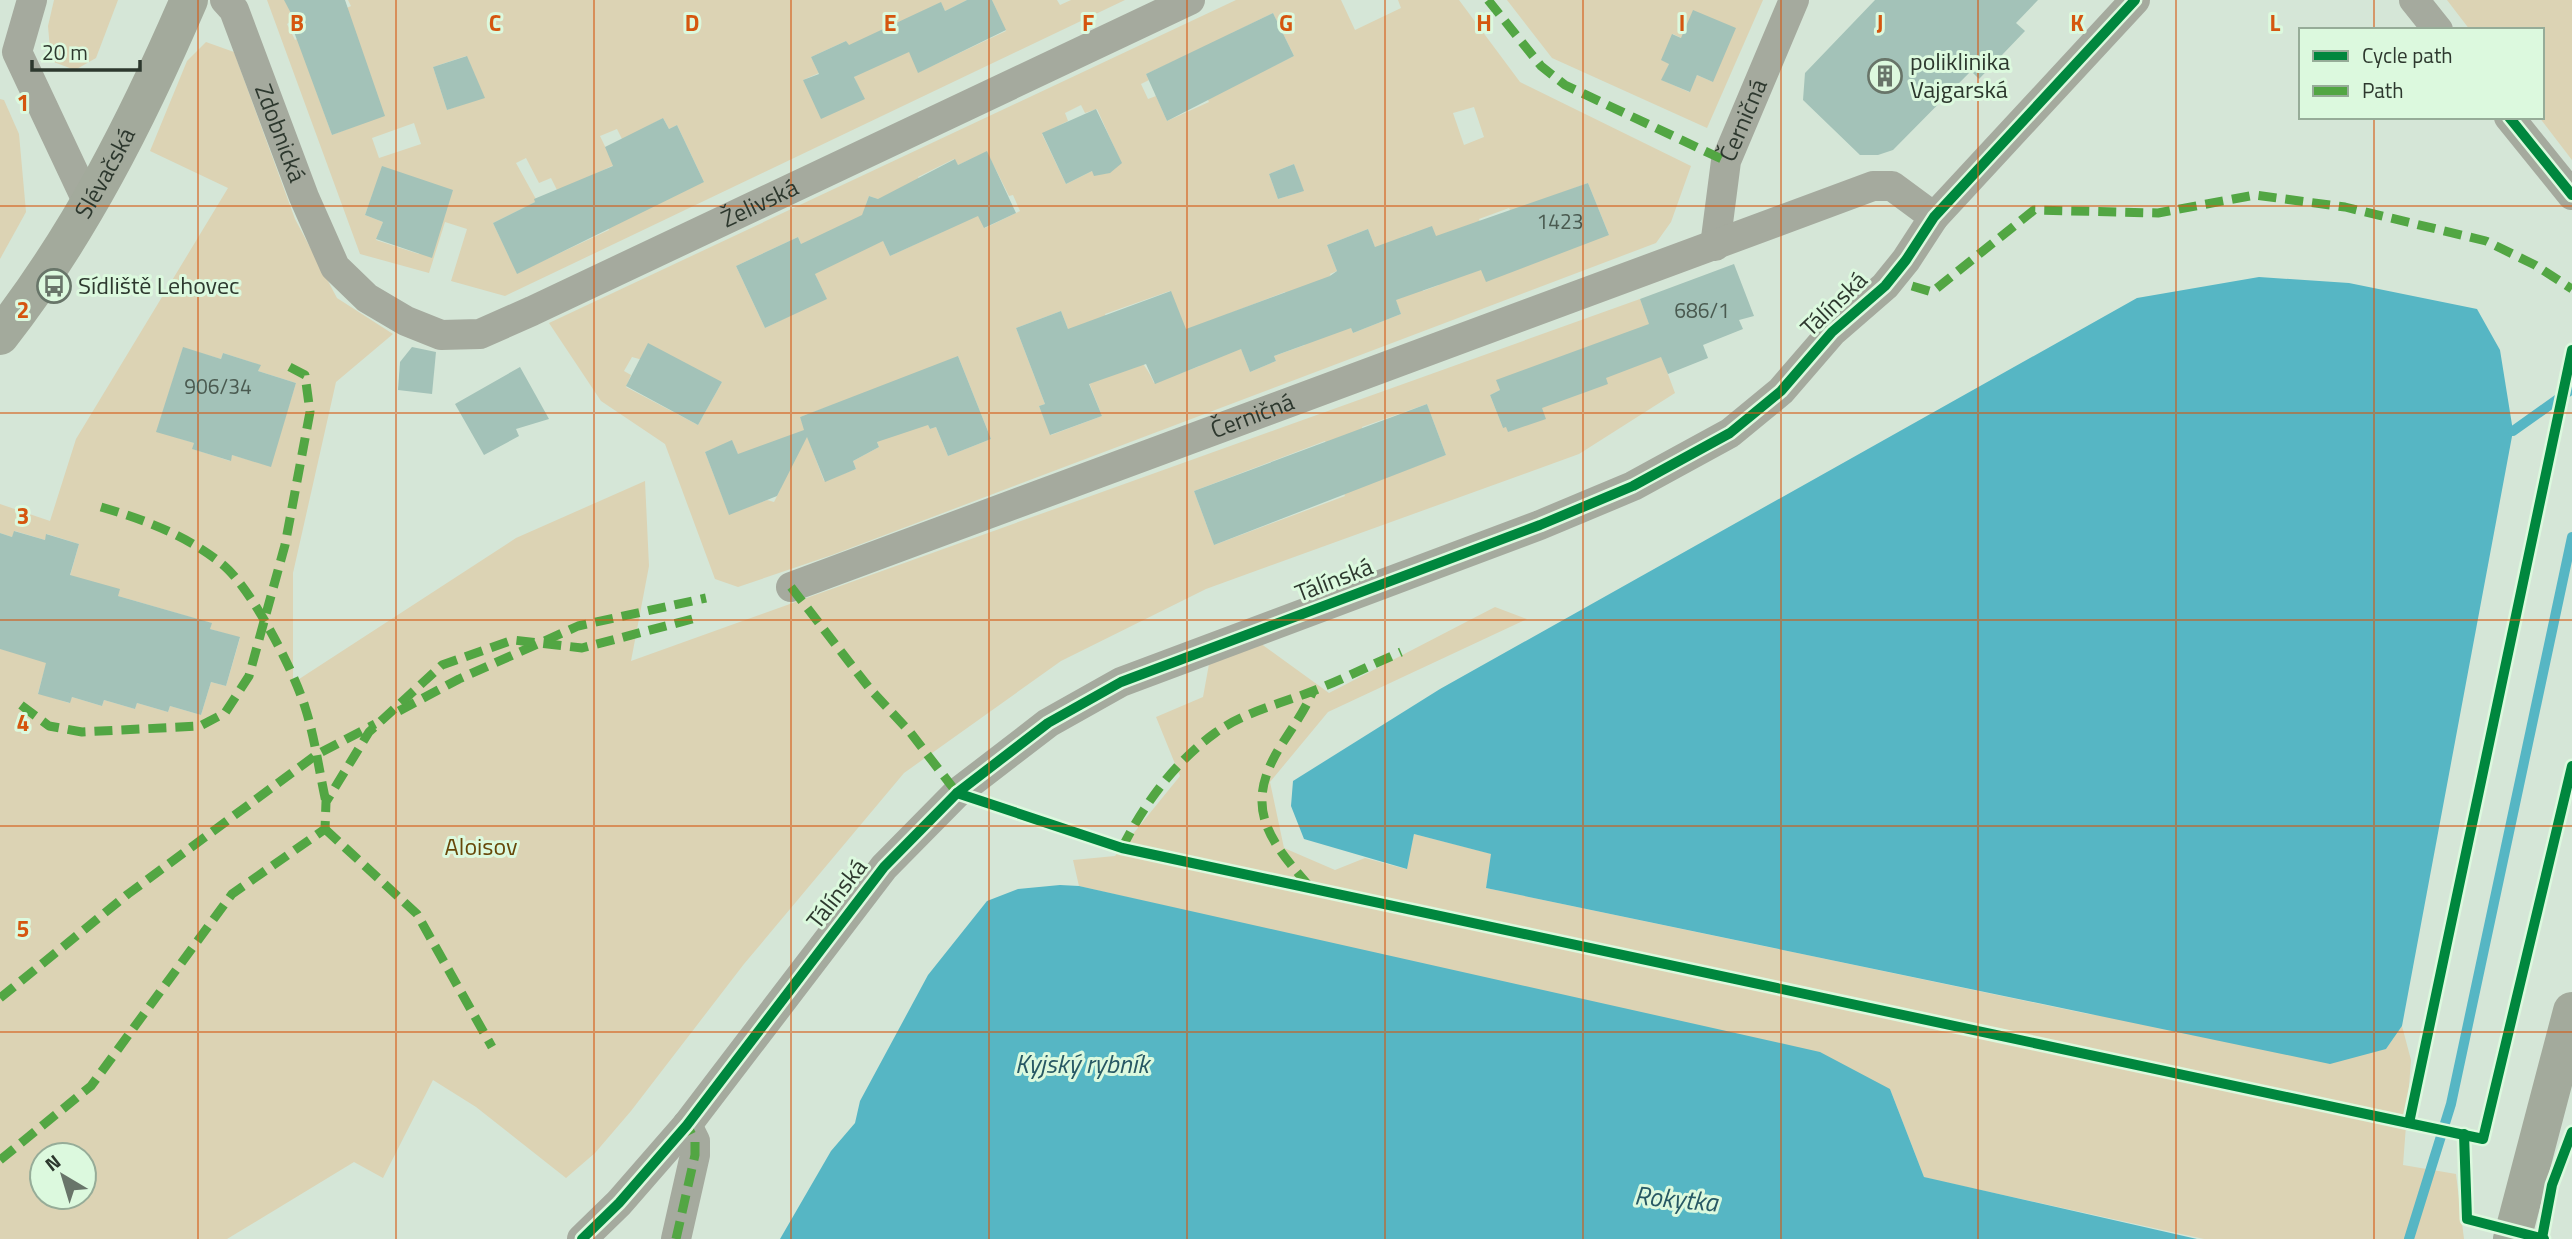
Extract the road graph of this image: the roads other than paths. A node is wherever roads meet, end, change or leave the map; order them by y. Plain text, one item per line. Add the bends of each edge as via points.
1 (32, 0) edge
2 (190, 0) edge
3 (225, 0) edge
4 (1190, 0) edge
5 (1794, 0) edge
6 (2134, 0) edge
7 (2414, 0) edge
8 (2436, 28) edge
9 (13, 68) edge
10 (2511, 119) edge
11 (2572, 195) edge
12 (89, 205) junction
13 (1934, 217) junction
14 (1715, 246) junction
15 (335, 267) joint
16 (0, 336) edge
17 (792, 587) dead end
18 (2572, 1011) edge
19 (687, 1125) junction
20 (582, 1239) edge
21 (676, 1239) edge
22 (2512, 1239) edge

1 - 9 street
2 - 12 street, Slévačská via 149,92
3 - 15 street, Zdobnická via 234,10
4 - 15 street, Želivská via 480,334 441,335 406,321 367,298
5 - 14 street, Černičná via 1726,161
6 - 13 street, Tálínská
7 - 8 street
9 - 12 street
10 - 11 street
12 - 16 street, Slévačská
13 - 14 street, Černičná via 1892,186 1873,186
13 - 19 street, Tálínská via 1885,286 1832,332 1781,391 1730,433 1633,486 1121,682 1048,723 957,793 884,867
14 - 17 street, Černičná
18 - 22 street
19 - 20 street, Tálínská
19 - 21 street via 695,1141 695,1155

